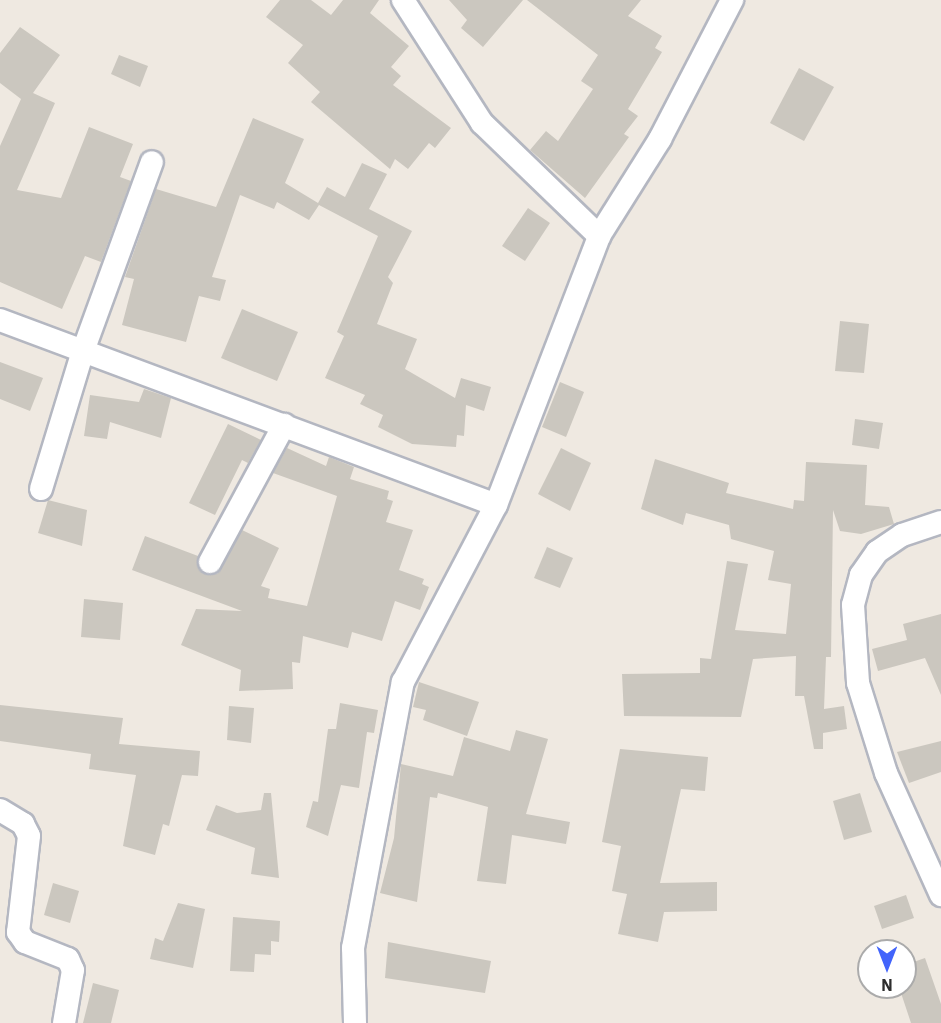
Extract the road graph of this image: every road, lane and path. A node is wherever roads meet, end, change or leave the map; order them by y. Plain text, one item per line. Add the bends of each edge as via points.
1 (403, 0) edge
2 (732, 0) edge
3 (153, 162) dead end
4 (599, 236) junction
5 (0, 320) edge
6 (82, 354) junction
7 (284, 425) junction
8 (41, 489) dead end
9 (496, 505) junction
10 (941, 522) edge
11 (210, 562) dead end
12 (0, 810) edge
13 (941, 895) edge
14 (64, 1023) edge
15 (355, 1023) edge

1 - 4 street via 482,123
2 - 4 street via 660,139
3 - 6 street
4 - 9 street
5 - 6 street
6 - 7 street
6 - 8 street
7 - 9 street
7 - 11 street
9 - 15 street via 403,682 353,948
10 - 13 street via 902,535 877,552 861,575 853,605 858,682 886,773
12 - 14 street via 23,824 29,837 18,932 25,942 68,959 73,970

